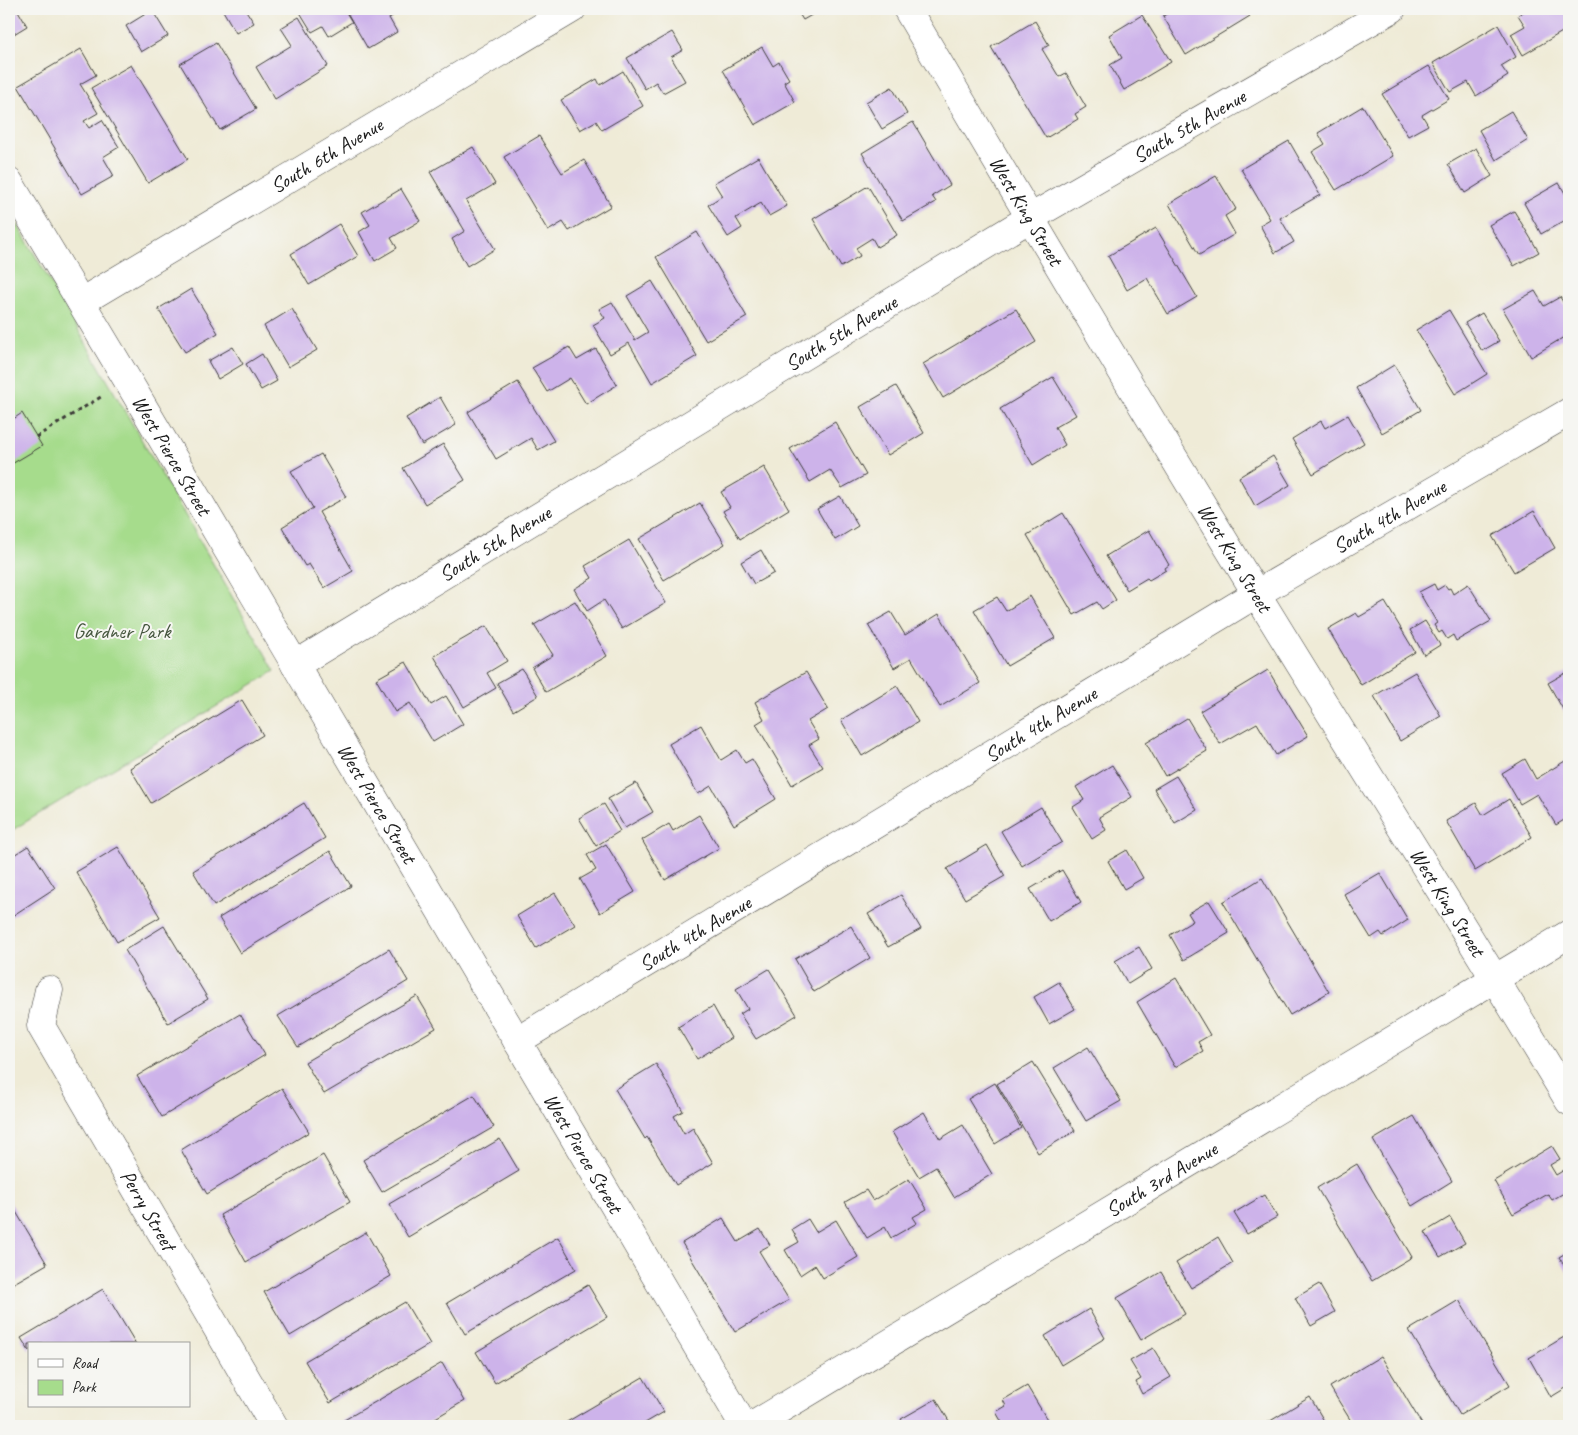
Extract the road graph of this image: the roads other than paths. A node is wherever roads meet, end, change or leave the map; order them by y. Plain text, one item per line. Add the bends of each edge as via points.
1 (572, 9) edge
2 (908, 9) edge
3 (1392, 9) edge
4 (9, 182) edge
5 (1030, 218) junction
6 (81, 302) junction
7 (1569, 412) edge
8 (1256, 594) junction
9 (295, 665) junction
10 (1569, 934) edge
11 (1495, 978) junction
12 (49, 990) dead end
13 (517, 1041) junction
14 (1569, 1101) edge
15 (274, 1426) edge
16 (744, 1426) edge
17 (752, 1426) edge

1 - 6 street, South 6th Avenue
2 - 5 street, West King Street
3 - 5 street, South 5th Avenue
4 - 6 street, West Pierce Street
5 - 8 street, West King Street
5 - 9 street, South 5th Avenue
6 - 9 street, West Pierce Street
7 - 8 street, South 4th Avenue
8 - 11 street, West King Street
8 - 13 street, South 4th Avenue
9 - 13 street, West Pierce Street
10 - 11 street, South 3rd Avenue
11 - 14 street, West King Street
11 - 17 street, South 3rd Avenue
12 - 15 street, Perry Street via 41,1026
13 - 16 street, West Pierce Street

